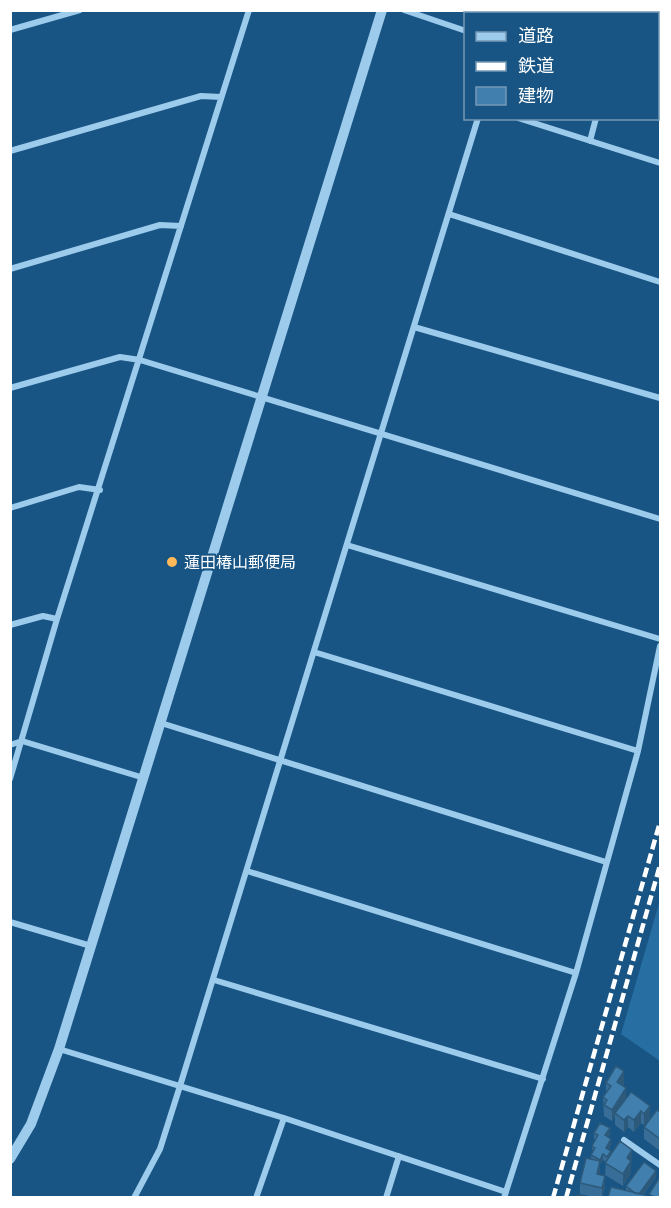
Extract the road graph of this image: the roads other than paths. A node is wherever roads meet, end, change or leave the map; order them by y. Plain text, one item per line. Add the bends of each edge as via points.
1 (80, 10) edge
2 (249, 10) edge
3 (381, 10) edge
4 (404, 10) edge
5 (10, 30) edge
6 (464, 31) edge
7 (221, 97) junction
8 (477, 120) edge
9 (524, 120) edge
10 (595, 120) edge
11 (590, 141) junction
12 (10, 151) edge
13 (660, 163) edge
14 (449, 214) junction
15 (181, 226) junction
16 (10, 269) edge
17 (660, 282) edge
18 (414, 327) junction
19 (140, 360) junction
20 (10, 388) edge
21 (262, 397) junction
22 (660, 398) edge
23 (382, 432) junction
24 (100, 490) junction
25 (10, 508) edge
26 (660, 519) edge
27 (347, 545) junction
28 (57, 619) junction
29 (10, 625) edge
30 (660, 639) edge
31 (660, 645) edge
32 (314, 652) junction
33 (161, 723) junction
34 (22, 741) junction
35 (10, 745) edge
36 (638, 751) junction
37 (280, 760) junction
38 (144, 778) junction
39 (10, 779) edge
40 (606, 862) junction
41 (248, 871) junction
42 (10, 922) edge
43 (91, 946) junction
44 (576, 973) junction
45 (214, 980) junction
46 (59, 1050) junction
47 (543, 1079) junction
48 (180, 1086) junction
49 (284, 1118) junction
50 (624, 1140) dead end
51 (399, 1156) junction
52 (10, 1159) edge
53 (660, 1165) edge
54 (505, 1195) edge
55 (134, 1197) edge
56 (256, 1197) edge
57 (386, 1197) edge

1 - 5 street
2 - 7 street
3 - 21 street
4 - 6 street
7 - 12 street via 201,96
7 - 15 street
8 - 14 street
9 - 11 street
10 - 11 street
11 - 13 street
14 - 17 street
14 - 18 street
15 - 16 street via 160,225
15 - 19 street
18 - 22 street
18 - 23 street
19 - 20 street via 120,357
19 - 21 street
19 - 24 street
21 - 23 street
21 - 33 street
23 - 26 street
23 - 27 street
24 - 25 street via 79,487
24 - 28 street
27 - 30 street
27 - 32 street
28 - 29 street via 43,616
28 - 34 street
31 - 36 street
32 - 36 street
32 - 37 street
33 - 37 street
33 - 38 street
34 - 35 street
34 - 38 street
34 - 39 street
36 - 40 street
37 - 40 street
37 - 41 street
38 - 43 street
40 - 44 street
41 - 44 street
41 - 45 street
42 - 43 street
43 - 46 street
44 - 47 street
45 - 47 street
45 - 48 street
46 - 48 street
46 - 52 street via 31,1124
47 - 54 street
48 - 49 street
48 - 55 street via 160,1149
49 - 51 street
49 - 56 street
50 - 53 street
51 - 54 street
51 - 57 street

